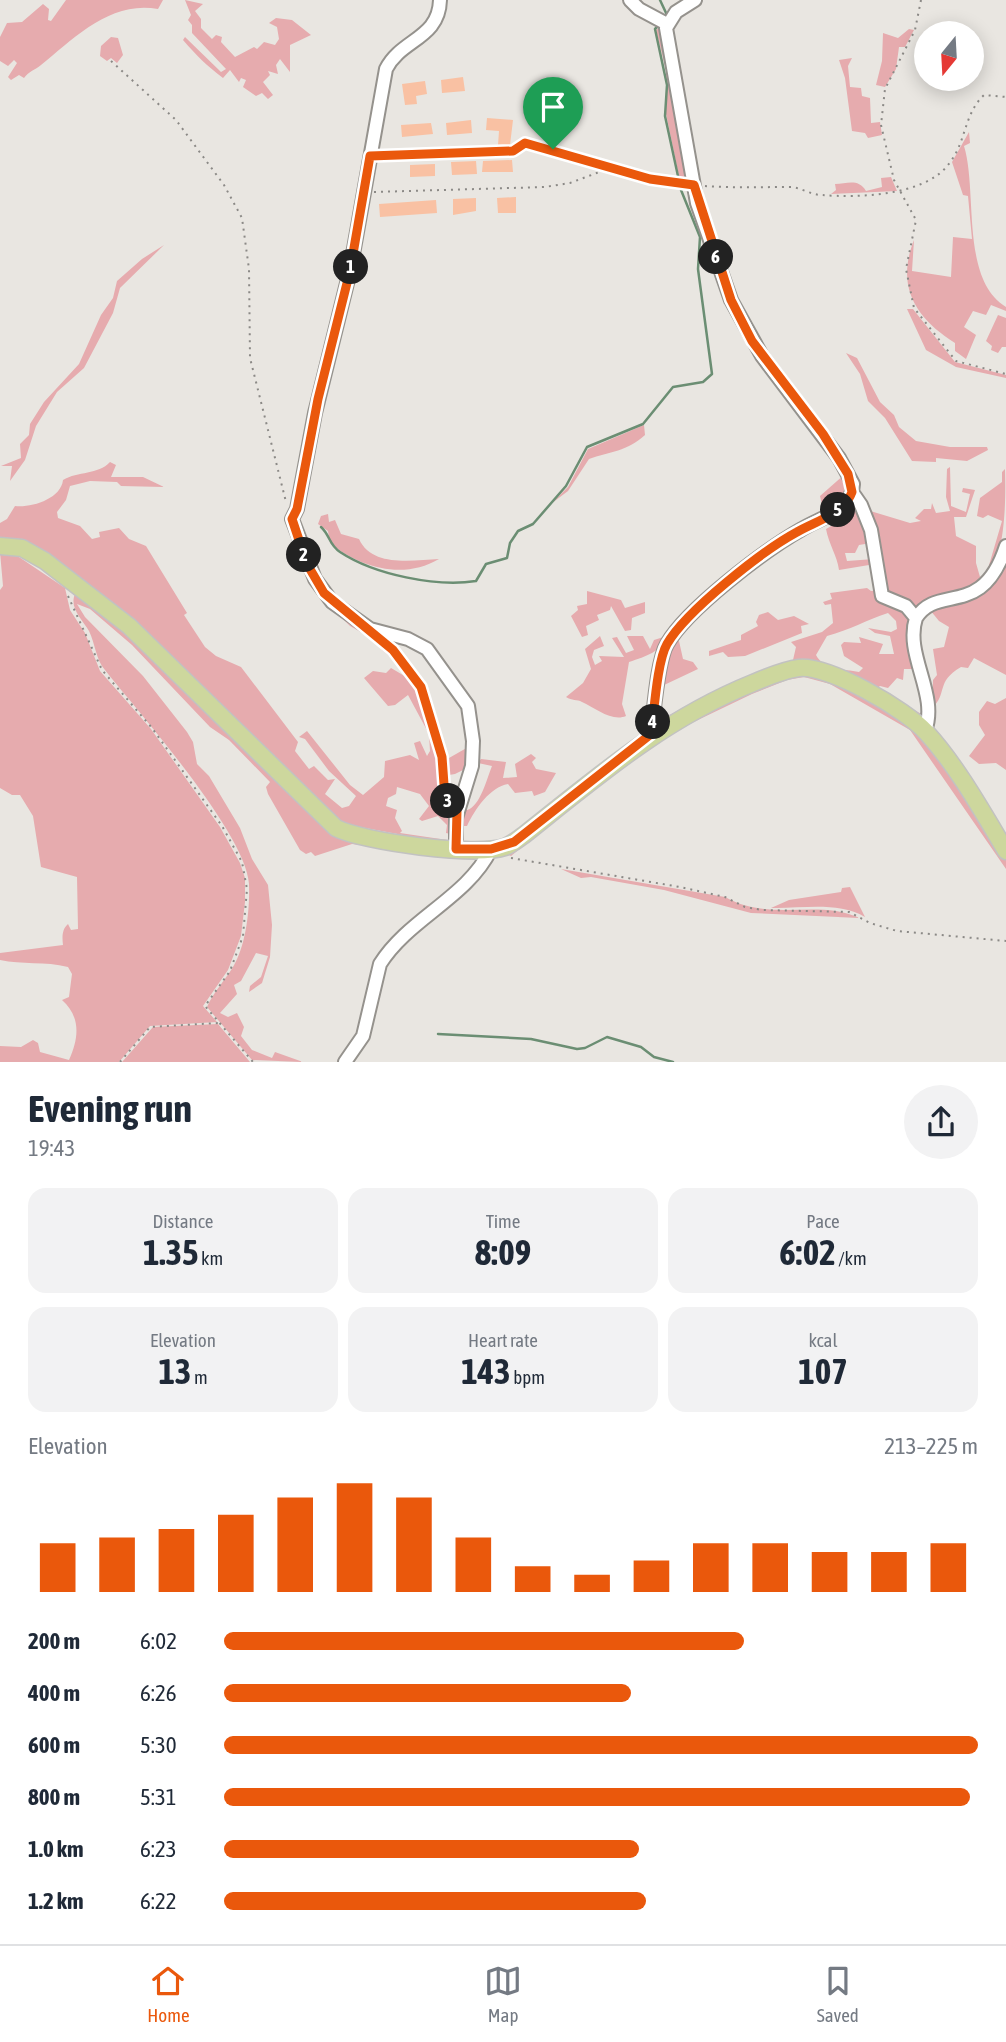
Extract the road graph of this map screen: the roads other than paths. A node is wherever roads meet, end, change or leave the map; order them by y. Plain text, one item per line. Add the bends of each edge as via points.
1 (440, 0) edge
2 (630, 0) edge
3 (695, 0) edge
4 (667, 24) junction
5 (852, 492) junction
6 (0, 546) edge
7 (1006, 546) edge
8 (916, 618) junction
9 (925, 731) junction
10 (651, 734) junction
11 (456, 849) junction
12 (491, 849) junction
13 (1006, 851) edge
14 (345, 1062) edge

1 - 11 street via 429,31 396,53 386,69 350,271 292,519 307,564 324,593 370,629 426,649 468,706 472,766 457,811
2 - 4 street
3 - 4 street
4 - 5 street via 694,185 731,300 752,341 823,434 848,474
5 - 8 street via 871,530 882,596 906,606
5 - 10 street via 841,509 789,536 681,626 663,654
6 - 11 main road via 22,548 45,561 129,626 336,828 370,838
7 - 8 street via 997,570 979,590 928,606
8 - 9 street via 914,635 929,717
9 - 10 main road via 858,688 822,671 799,668 737,689
9 - 13 main road
10 - 12 main road via 524,835
11 - 12 main road
12 - 14 street via 480,871 385,957 363,1036

